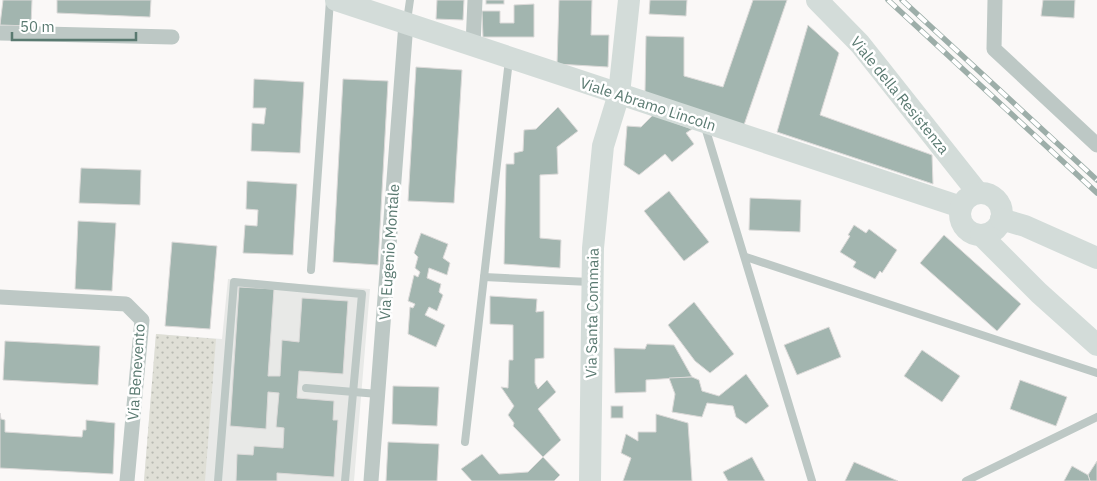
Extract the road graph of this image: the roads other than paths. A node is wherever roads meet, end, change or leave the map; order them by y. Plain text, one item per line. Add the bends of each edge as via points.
1 (410, 0) edge
2 (475, 0) edge
3 (629, 0) edge
4 (817, 0) edge
5 (995, 0) edge
6 (339, 1) edge
7 (406, 23) junction
8 (0, 33) edge
9 (172, 37) dead end
10 (472, 45) junction
11 (510, 58) junction
12 (609, 91) junction
13 (704, 122) junction
14 (1097, 145) edge
15 (978, 193) junction
16 (960, 207) junction
17 (1001, 219) junction
18 (981, 235) junction
19 (746, 257) junction
20 (1097, 258) edge
21 (312, 270) dead end
22 (484, 277) junction
23 (593, 282) junction
24 (0, 297) edge
25 (1097, 345) edge
26 (1097, 373) edge
27 (306, 388) dead end
28 (353, 392) junction
29 (378, 394) junction
30 (1097, 417) edge
31 (465, 442) dead end
32 (127, 481) edge
33 (218, 481) edge
34 (345, 481) edge
35 (371, 481) edge
36 (590, 481) edge
37 (812, 481) edge
38 (966, 481) edge

1 - 7 lane
2 - 10 street
3 - 12 street, Via Santa Commaia via 622,68
4 - 15 street, Viale della Resistenza via 860,44
5 - 14 street via 994,49
6 - 7 street, Viale Abramo Lincoln
6 - 21 lane
7 - 10 street, Viale Abramo Lincoln
7 - 29 street, Via Eugenio Montale
8 - 9 street
10 - 11 street, Viale Abramo Lincoln
11 - 12 street, Viale Abramo Lincoln
11 - 22 lane
12 - 13 street, Viale Abramo Lincoln
12 - 23 street, Via Santa Commaia via 593,248
13 - 16 street, Viale Abramo Lincoln
13 - 19 lane
15 - 16 street via 967,198
15 - 17 street via 985,193 996,200
16 - 18 street via 963,227
17 - 18 street via 993,231
17 - 20 street via 1026,226
18 - 25 street
19 - 26 lane
19 - 37 lane
22 - 23 lane
22 - 31 lane
23 - 36 street, Via Santa Commaia
24 - 32 street, Via Benevento via 126,304 142,320
27 - 28 lane
28 - 29 lane
28 - 33 lane via 362,294 234,282
28 - 34 lane
29 - 35 street, Via Eugenio Montale
30 - 38 lane

